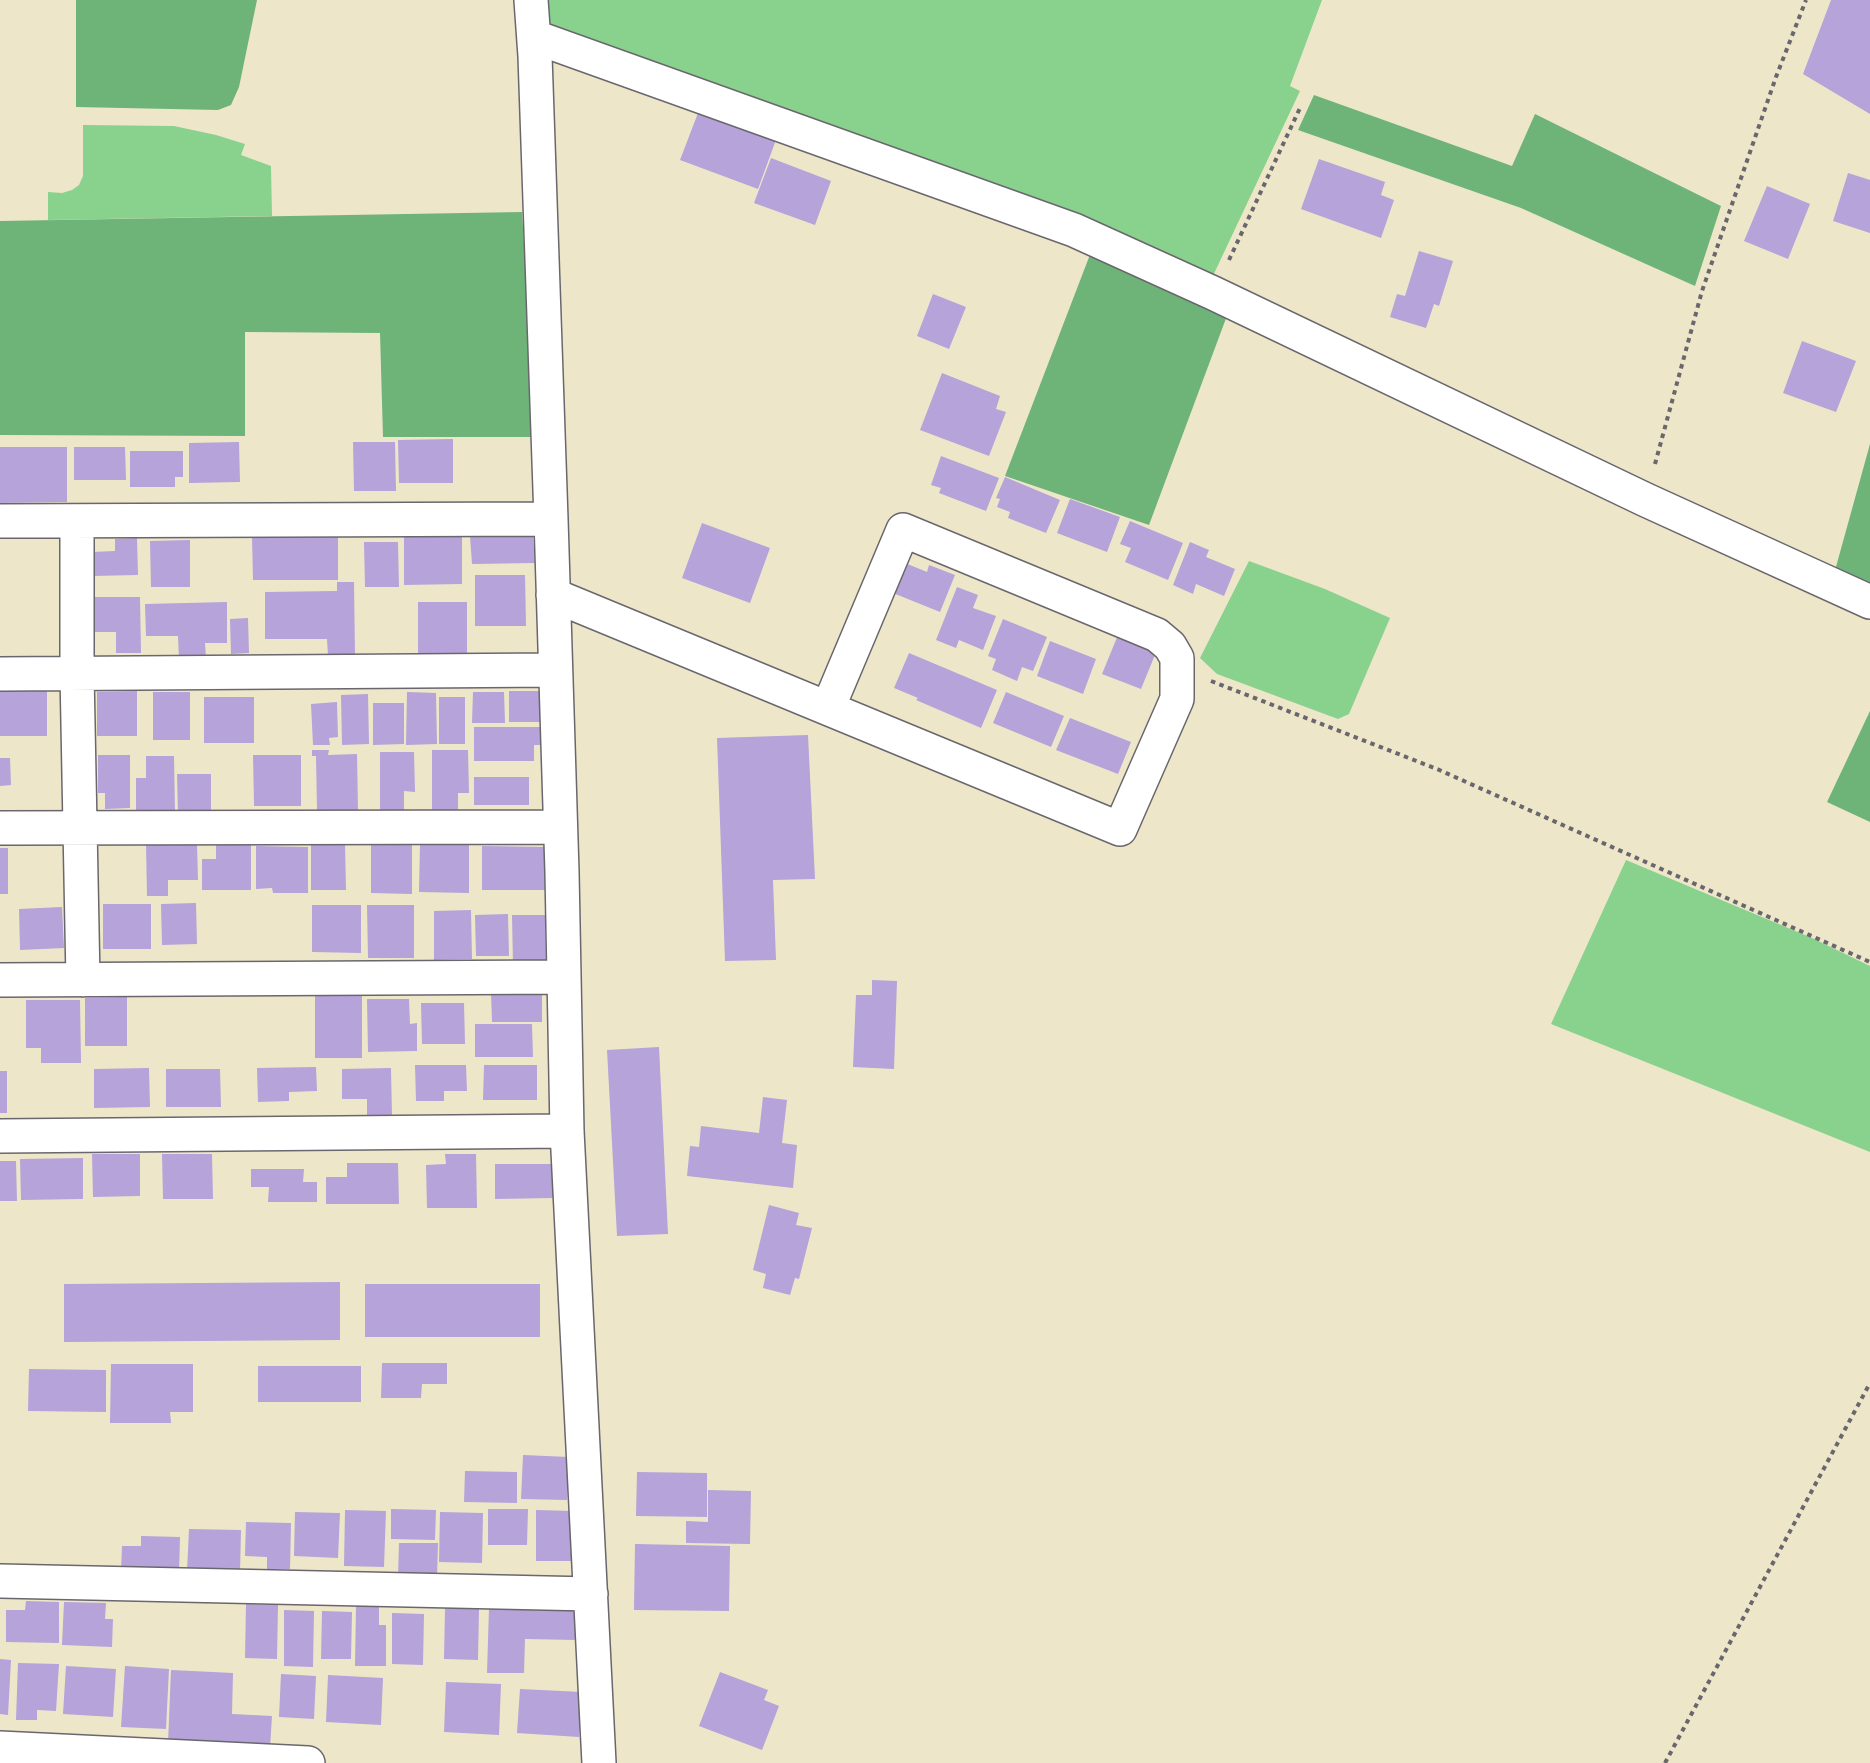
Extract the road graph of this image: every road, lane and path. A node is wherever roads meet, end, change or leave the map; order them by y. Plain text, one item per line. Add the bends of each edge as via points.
1 (531, 0) edge
2 (1806, 0) edge
3 (535, 37) junction
4 (1300, 108) dead end
5 (1213, 293) junction
6 (1646, 500) junction
7 (551, 519) junction
8 (0, 521) edge
9 (76, 521) junction
10 (553, 595) junction
11 (1870, 602) edge
12 (1177, 668) junction
13 (555, 670) junction
14 (77, 673) junction
15 (0, 674) edge
16 (828, 708) junction
17 (560, 827) junction
18 (0, 828) edge
19 (80, 828) junction
20 (1870, 962) edge
21 (564, 977) junction
22 (0, 980) edge
23 (82, 980) junction
24 (567, 1131) junction
25 (0, 1136) edge
26 (1870, 1383) edge
27 (0, 1581) edge
28 (591, 1594) junction
29 (4, 1753) edge
30 (185, 1760) edge
31 (308, 1763) edge
32 (599, 1763) edge
33 (1665, 1763) edge

1 - 3 street
2 - 6 path via 1702,291
3 - 5 street via 1074,230
3 - 7 street
4 - 5 path
5 - 6 street
6 - 11 street
7 - 9 street
7 - 10 street
8 - 9 street
9 - 14 street
10 - 13 street
10 - 16 street
12 - 16 street via 1177,699 1120,829
12 - 16 street via 1177,658 1170,646 1157,635 903,530
12 - 20 path via 1437,769
13 - 14 street
13 - 17 street
14 - 15 street
14 - 19 street
17 - 19 street
17 - 21 street
18 - 19 street
19 - 23 street
21 - 23 street
21 - 24 street
22 - 23 street
24 - 25 street
24 - 28 street
26 - 33 path
27 - 28 street
28 - 32 street
29 - 30 street
30 - 31 street

